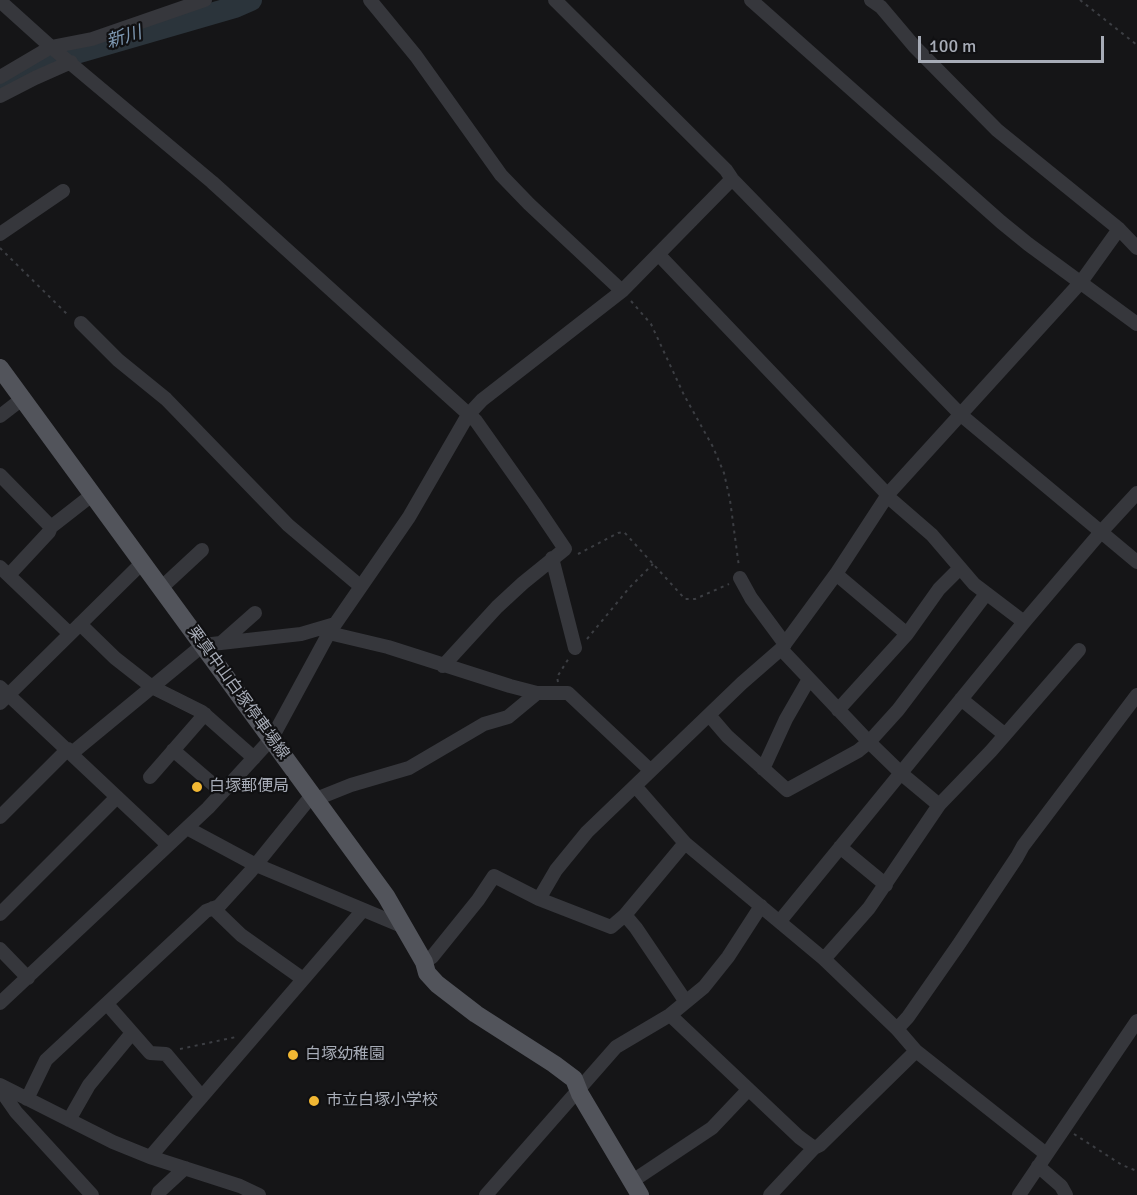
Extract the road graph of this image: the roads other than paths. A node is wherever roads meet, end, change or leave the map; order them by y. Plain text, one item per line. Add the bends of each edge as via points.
1 (205, 0) edge
2 (370, 0) edge
3 (555, 0) edge
4 (751, 0) edge
5 (871, 0) edge
6 (0, 2) edge
7 (52, 48) junction
8 (70, 63) junction
9 (0, 77) edge
10 (0, 96) edge
11 (732, 179) junction
12 (63, 191) dead end
13 (1119, 229) junction
14 (0, 234) edge
15 (1137, 248) edge
16 (658, 254) junction
17 (1081, 282) junction
18 (622, 291) junction
19 (81, 323) road end
20 (1137, 324) edge
21 (0, 368) edge
22 (22, 399) junction
23 (468, 415) junction
24 (961, 415) junction
25 (0, 416) edge
26 (0, 475) edge
27 (1137, 493) edge
28 (92, 495) junction
29 (888, 495) junction
30 (51, 527) junction
31 (1101, 532) junction
32 (202, 550) dead end
33 (552, 558) junction
34 (1137, 562) edge
35 (142, 563) junction
36 (959, 569) junction
37 (4, 571) edge
38 (836, 574) junction
39 (740, 578) road end
40 (360, 586) junction
41 (161, 588) junction
42 (986, 594) junction
43 (255, 613) dead end
44 (1024, 622) junction
45 (332, 628) junction
46 (75, 629) junction
47 (907, 634) junction
48 (221, 643) junction
49 (203, 645) junction
50 (783, 646) junction
51 (575, 648) road end
52 (1079, 650) dead end
53 (443, 666) junction
54 (809, 679) junction
55 (152, 687) junction
56 (537, 693) junction
57 (1137, 694) edge
58 (3, 695) edge
59 (961, 699) junction
60 (838, 710) junction
61 (205, 714) junction
62 (709, 715) junction
63 (1005, 734) junction
64 (272, 738) junction
65 (869, 742) junction
66 (173, 750) junction
67 (70, 751) junction
68 (254, 758) junction
69 (764, 769) junction
70 (651, 771) junction
71 (902, 772) junction
72 (150, 777) dead end
73 (636, 787) junction
74 (222, 792) junction
75 (314, 796) junction
76 (117, 797) junction
77 (939, 805) junction
78 (0, 817) edge
79 (187, 828) junction
80 (684, 843) junction
81 (168, 846) junction
82 (840, 847) junction
83 (254, 864) junction
84 (886, 885) junction
85 (539, 898) junction
86 (761, 906) junction
87 (213, 908) junction
88 (363, 910) junction
89 (0, 914) edge
90 (625, 915) junction
91 (780, 921) junction
92 (402, 926) junction
93 (0, 950) edge
94 (824, 959) junction
95 (424, 962) junction
96 (28, 978) junction
97 (303, 979) junction
98 (686, 1002) junction
99 (0, 1004) edge
100 (107, 1004) junction
101 (670, 1015) junction
102 (1137, 1021) edge
103 (897, 1029) junction
104 (132, 1033) junction
105 (916, 1051) junction
106 (0, 1087) edge
107 (578, 1090) junction
108 (748, 1090) junction
109 (202, 1097) junction
110 (27, 1099) junction
111 (69, 1120) junction
112 (814, 1148) junction
113 (1046, 1154) junction
114 (150, 1157) junction
115 (1038, 1166) junction
116 (185, 1168) junction
117 (636, 1188) edge
118 (158, 1193) edge
119 (92, 1195) edge
120 (259, 1195) edge
121 (486, 1195) edge
122 (770, 1195) edge
123 (1019, 1195) edge
124 (1066, 1195) edge

1 - 7 street via 92,39
2 - 18 street via 416,56 501,175
3 - 11 street
4 - 17 street via 1001,222
5 - 13 street via 997,130
6 - 7 street
7 - 8 street
7 - 9 street
8 - 10 street
8 - 23 street via 212,182
11 - 16 street
11 - 24 street
12 - 14 street
13 - 15 street
13 - 17 street
16 - 18 street
16 - 29 street
17 - 20 street
17 - 24 street
18 - 23 street
19 - 40 street via 166,399 288,525
21 - 22 main road, 栗真中山白塚停車場線
22 - 25 street
22 - 28 main road, 栗真中山白塚停車場線
23 - 33 street via 507,462 565,549
23 - 40 street via 409,517
24 - 29 street
24 - 31 street
26 - 30 street
27 - 31 street
28 - 30 street
28 - 35 main road, 栗真中山白塚停車場線
29 - 36 street via 932,535
29 - 38 street
30 - 37 street
31 - 34 street
31 - 44 street
32 - 41 street
33 - 51 street
33 - 53 street via 497,607
35 - 41 main road, 栗真中山白塚停車場線
35 - 46 street
36 - 42 street
36 - 47 street via 939,589
37 - 46 street
38 - 47 street
38 - 50 street
39 - 50 street
40 - 45 street
41 - 49 main road, 栗真中山白塚停車場線
42 - 44 street
42 - 65 street
43 - 48 street
44 - 59 street
45 - 48 street
45 - 53 street
45 - 64 street
46 - 55 street
46 - 58 street
47 - 60 street
48 - 49 street
49 - 55 street
49 - 64 main road, 栗真中山白塚停車場線
50 - 54 street
50 - 62 street
52 - 63 street
53 - 56 street
54 - 60 street
54 - 69 street
55 - 61 street
55 - 67 street
56 - 70 street via 568,693
56 - 75 street via 508,717 484,724 409,768
57 - 103 street via 1023,846
58 - 67 street
59 - 63 street
59 - 71 street
60 - 65 street
61 - 66 street
61 - 68 street
62 - 69 street
62 - 70 street
63 - 77 street
64 - 68 street
64 - 75 main road, 栗真中山白塚停車場線
65 - 69 street via 787,790
65 - 71 street
66 - 72 street
66 - 74 street
67 - 76 street
67 - 78 street
68 - 74 street
70 - 73 street
71 - 77 street
71 - 82 street
73 - 80 street
73 - 85 street via 569,852
74 - 79 street
75 - 83 street
75 - 92 main road, 栗真中山白塚停車場線 via 387,896
76 - 81 street
76 - 89 street
77 - 84 street
79 - 81 street
79 - 83 street
80 - 86 street
80 - 90 street
81 - 96 street
82 - 84 street
82 - 91 street
83 - 87 street via 219,906
83 - 88 street
84 - 94 street
85 - 90 street via 611,927
85 - 95 street via 494,876 472,908
86 - 91 street
86 - 98 street via 728,957
87 - 97 street via 241,935
87 - 100 street
88 - 92 street
88 - 97 street
90 - 98 street
91 - 94 street
92 - 95 main road, 栗真中山白塚停車場線
93 - 96 street
94 - 103 street
95 - 107 main road, 栗真中山白塚停車場線 via 427,973 437,984 561,1069 574,1079
96 - 99 street
97 - 109 street
98 - 101 street
100 - 104 street
100 - 110 street via 46,1060
101 - 107 street via 616,1047
101 - 108 street
102 - 113 street
103 - 105 street
104 - 109 street via 150,1053 166,1054
104 - 111 street via 89,1085
105 - 112 street
105 - 113 street
106 - 110 street
106 - 119 street via 16,1112
107 - 117 main road, 栗真中山白塚停車場線
107 - 121 street
108 - 112 street
108 - 117 street via 712,1128
109 - 114 street
110 - 111 street
111 - 114 street
112 - 122 street
113 - 115 street
114 - 116 street
115 - 123 street
115 - 124 street
116 - 118 street
116 - 120 street

